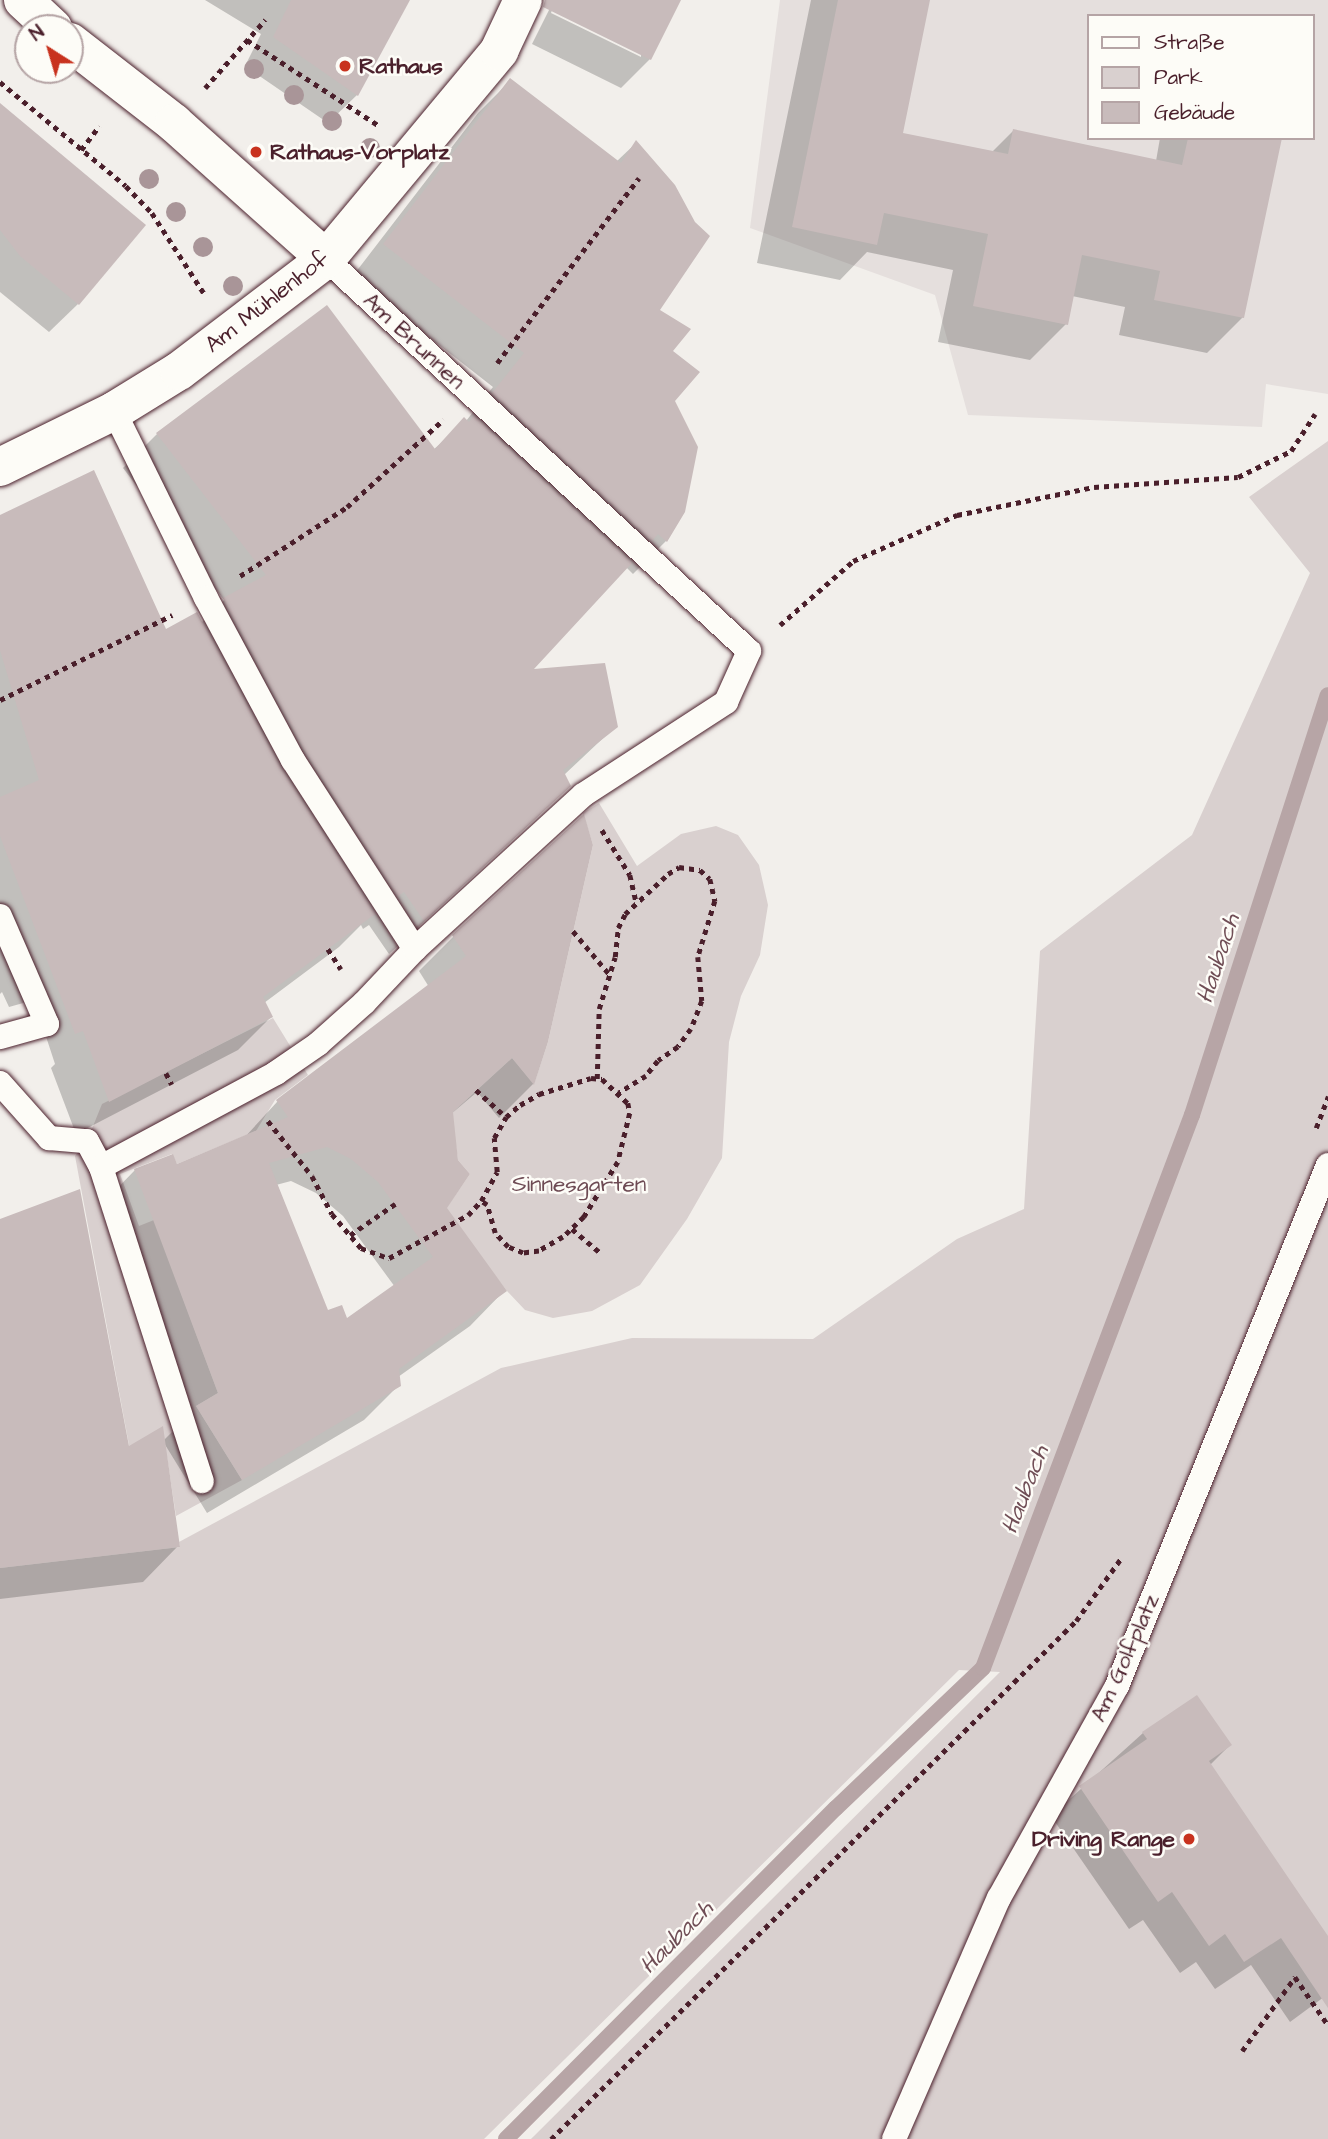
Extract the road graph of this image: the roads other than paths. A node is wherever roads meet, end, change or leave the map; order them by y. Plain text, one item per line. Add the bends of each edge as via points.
1 (23, 0) edge
2 (523, 0) edge
3 (38, 14) edge
4 (84, 53) edge
5 (326, 259) junction
6 (114, 411) junction
7 (0, 467) edge
8 (0, 916) edge
9 (415, 949) junction
10 (0, 1037) edge
11 (0, 1083) edge
12 (1328, 1165) edge
13 (101, 1167) junction
14 (202, 1481) dead end
15 (894, 2139) edge

1 - 3 street
2 - 5 street, Am Mühlenhof via 499,51
4 - 5 street, Am Brunnen via 174,123
5 - 6 street, Am Mühlenhof via 179,371
5 - 9 lane, Am Brunnen via 749,651 726,702 583,795
6 - 7 street, Am Mühlenhof
6 - 9 lane via 293,760
8 - 10 lane via 47,1024
9 - 13 lane via 318,1044 241,1093
11 - 13 lane via 49,1138 87,1140
12 - 15 lane, Am Golfplatz via 1117,1686 999,1898
13 - 14 lane

